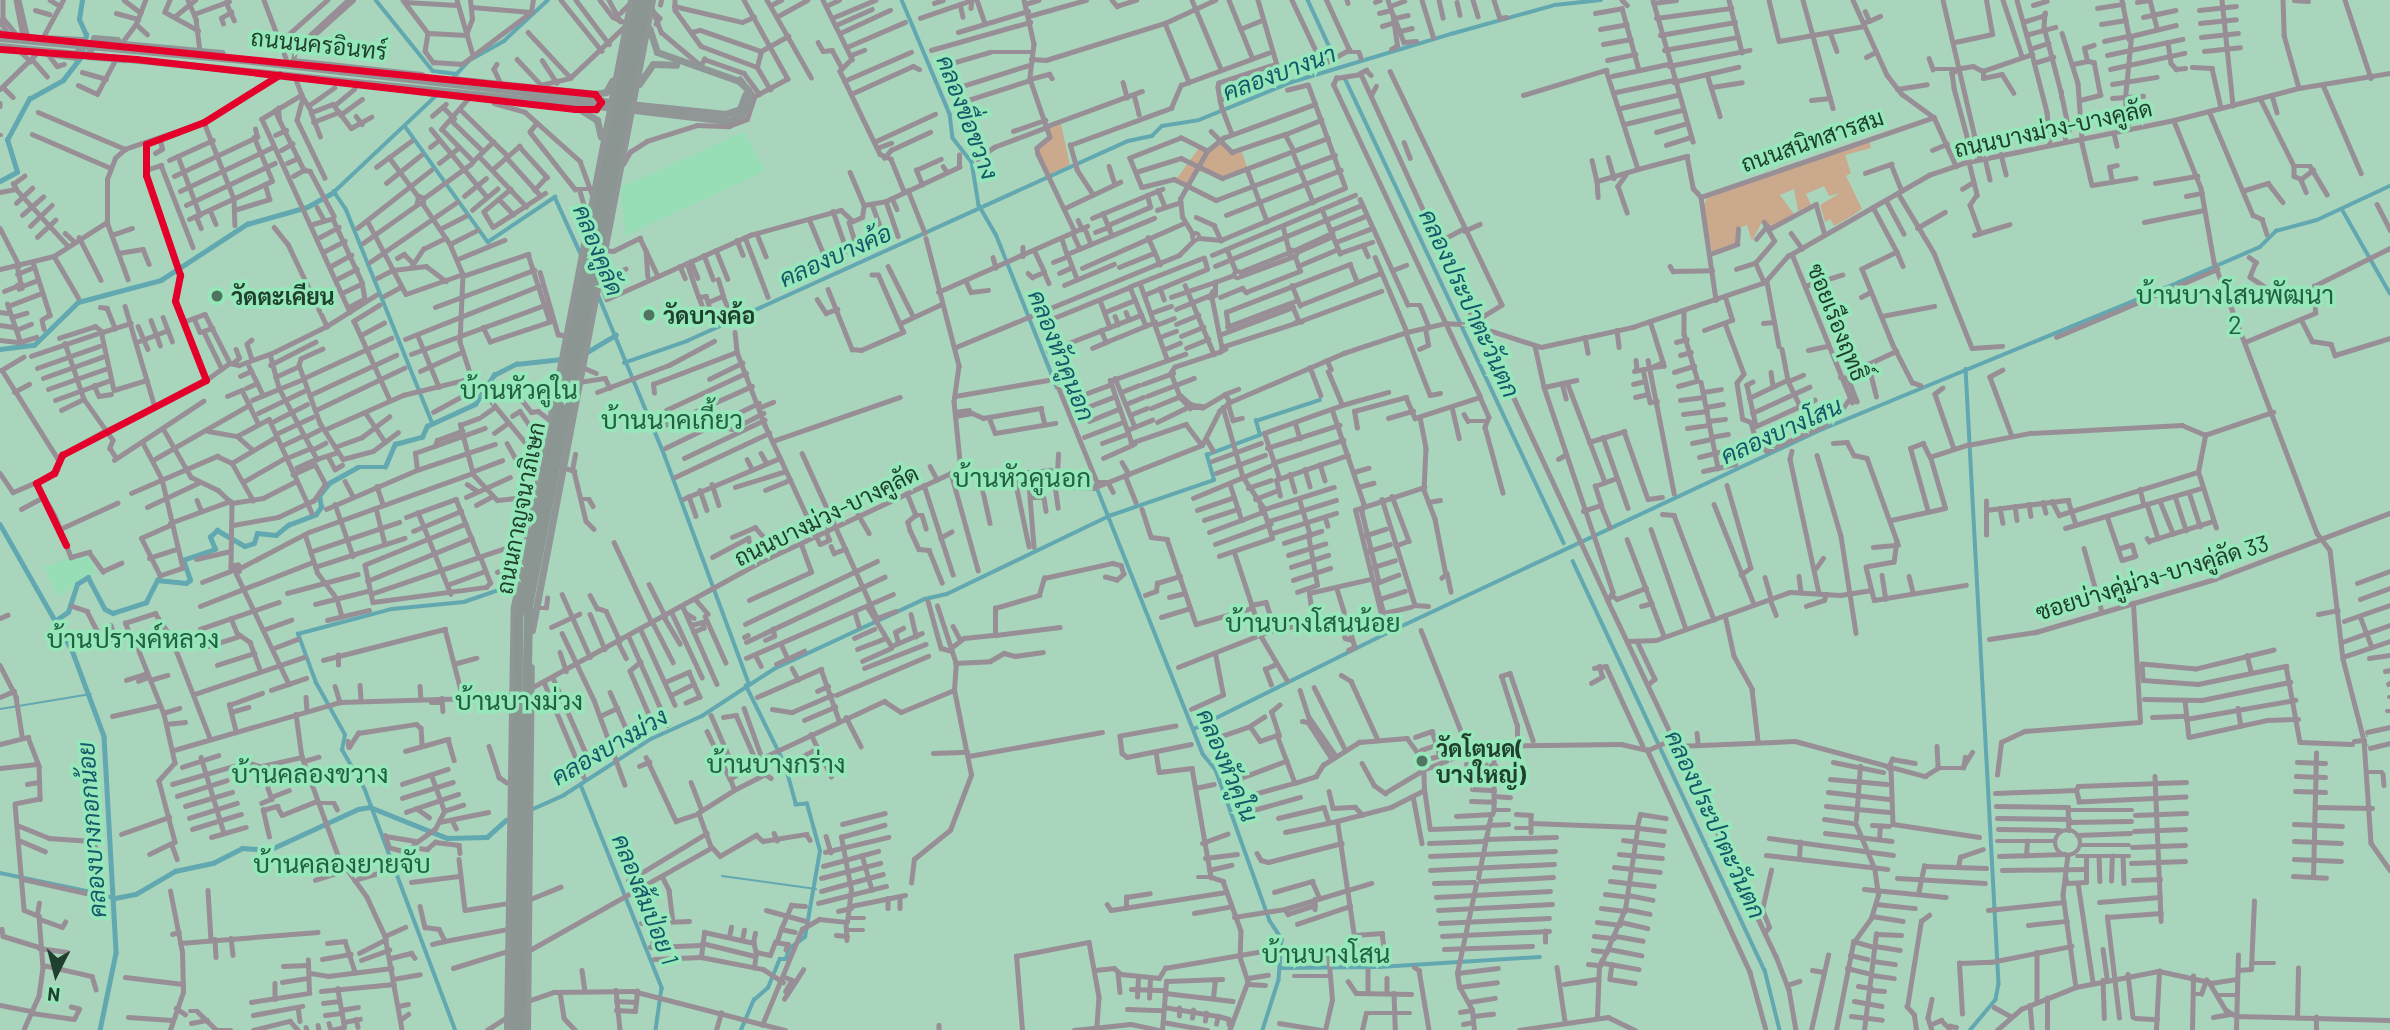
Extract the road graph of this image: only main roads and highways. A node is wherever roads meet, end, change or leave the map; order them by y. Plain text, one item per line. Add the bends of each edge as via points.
1 (630, 1) edge
2 (651, 4) edge
3 (652, 22) junction
4 (8, 32) edge
5 (45, 37) junction
6 (141, 45) junction
7 (77, 47) junction
8 (0, 48) edge
9 (95, 49) junction
10 (42, 52) junction
11 (641, 54) junction
12 (136, 59) junction
13 (303, 62) junction
14 (618, 68) junction
15 (330, 70) junction
16 (349, 79) junction
17 (326, 80) junction
18 (441, 86) junction
19 (517, 86) junction
20 (629, 86) junction
21 (455, 87) junction
22 (595, 94) junction
23 (476, 96) junction
24 (523, 100) junction
25 (633, 101) junction
26 (575, 109) junction
27 (718, 117) junction
28 (601, 155) junction
29 (585, 258) junction
30 (594, 282) junction
31 (576, 317) junction
32 (567, 336) junction
33 (576, 360) junction
34 (578, 383) junction
35 (568, 402) junction
36 (538, 486) junction
37 (526, 543) junction
38 (547, 543) junction
39 (531, 740) junction
40 (510, 747) junction
41 (519, 797) junction
42 (519, 825) junction
43 (529, 871) junction
44 (508, 876) junction
45 (508, 905) junction
46 (528, 932) junction
47 (514, 939) junction
48 (521, 964) junction
49 (507, 1030) edge
50 (514, 1030) edge
51 (520, 1030) edge
52 (527, 1030) edge

1 - 14 main road
1 - 29 highway, ถนนกาญจนาภิเษก
2 - 3 main road
2 - 20 highway, ถนนกาญจนาภิเษก
3 - 11 main road
3 - 27 main road via 651,42 660,54 732,78 748,90 750,100 744,114 732,120
4 - 5 main road, ถนนนครอินทร์
4 - 7 main road, ถนนนครอินทร์
5 - 7 main road, ถนนนครอินทร์
5 - 10 main road via 82,40 76,57
6 - 9 main road, ถนนนครอินทร์
6 - 12 main road via 93,40 89,57
6 - 13 main road, ถนนนครอินทร์
7 - 8 main road, ถนนนครอินทร์
7 - 9 main road, ถนนนครอินทร์
7 - 10 main road, ถนนนครอินทร์
8 - 10 main road, ถนนนครอินทร์
9 - 12 main road, ถนนนครอินทร์
9 - 15 main road, ถนนนครอินทร์
9 - 16 main road, ถนนนครอินทร์
11 - 20 highway
11 - 25 main road
12 - 17 main road, ถนนนครอินทร์
13 - 15 main road
13 - 18 main road, ถนนนครอินทร์
14 - 22 main road via 608,90
14 - 28 main road
15 - 18 main road, ถนนนครอินทร์
16 - 17 main road
16 - 18 main road, ถนนนครอินทร์
17 - 18 main road, ถนนนครอินทร์
18 - 21 main road, ถนนนครอินทร์
18 - 21 main road, ถนนนครอินทร์
19 - 21 main road, ถนนนครอินทร์
19 - 22 main road, ถนนนครอินทร์
19 - 23 main road
20 - 30 highway, ถนนกาญจนาภิเษก
21 - 23 main road, ถนนนครอินทร์
21 - 23 main road, ถนนนครอินทร์
22 - 26 main road via 601,100 598,108
23 - 24 main road, ถนนนครอินทร์
23 - 27 main road, ถนนนครอินทร์ via 533,93
24 - 26 main road
24 - 27 main road
25 - 27 main road via 649,66 673,64 741,88 742,107
25 - 30 main road
26 - 28 main road via 597,120
28 - 29 main road via 583,248
29 - 30 highway, ถนนกาญจนาภิเษก
29 - 32 main road
30 - 31 highway, ถนนกาญจนาภิเษก
30 - 33 highway, ถนนกาญจนาภิเษก
31 - 32 highway
31 - 33 highway, ถนนกาญจนาภิเษก
32 - 33 main road
33 - 34 main road
33 - 35 highway, ถนนกาญจนาภิเษก
33 - 36 main road via 550,420
33 - 41 highway, ถนนกาญจนาภิเษก via 518,618
34 - 35 highway
34 - 38 main road
35 - 41 highway, ถนนกาญจนาภิเษก via 527,613
36 - 37 main road
36 - 37 main road
36 - 38 main road via 552,421 560,416 567,425
37 - 40 main road via 519,582
38 - 39 main road via 534,607
39 - 40 main road via 534,800 507,806
39 - 41 main road
40 - 41 main road
41 - 42 highway, ถนนกาญจนาภิเษก
41 - 42 main road
42 - 43 main road
42 - 44 main road
42 - 47 highway, ถนนกาญจนาภิเษก
42 - 48 highway, ถนนกาญจนาภิเษก
43 - 44 main road via 532,821 506,828
43 - 46 main road
44 - 45 main road
45 - 47 highway
45 - 49 main road
46 - 48 highway
46 - 52 main road
47 - 50 highway, ถนนกาญจนาภิเษก
48 - 51 highway, ถนนกาญจนาภิเษก

